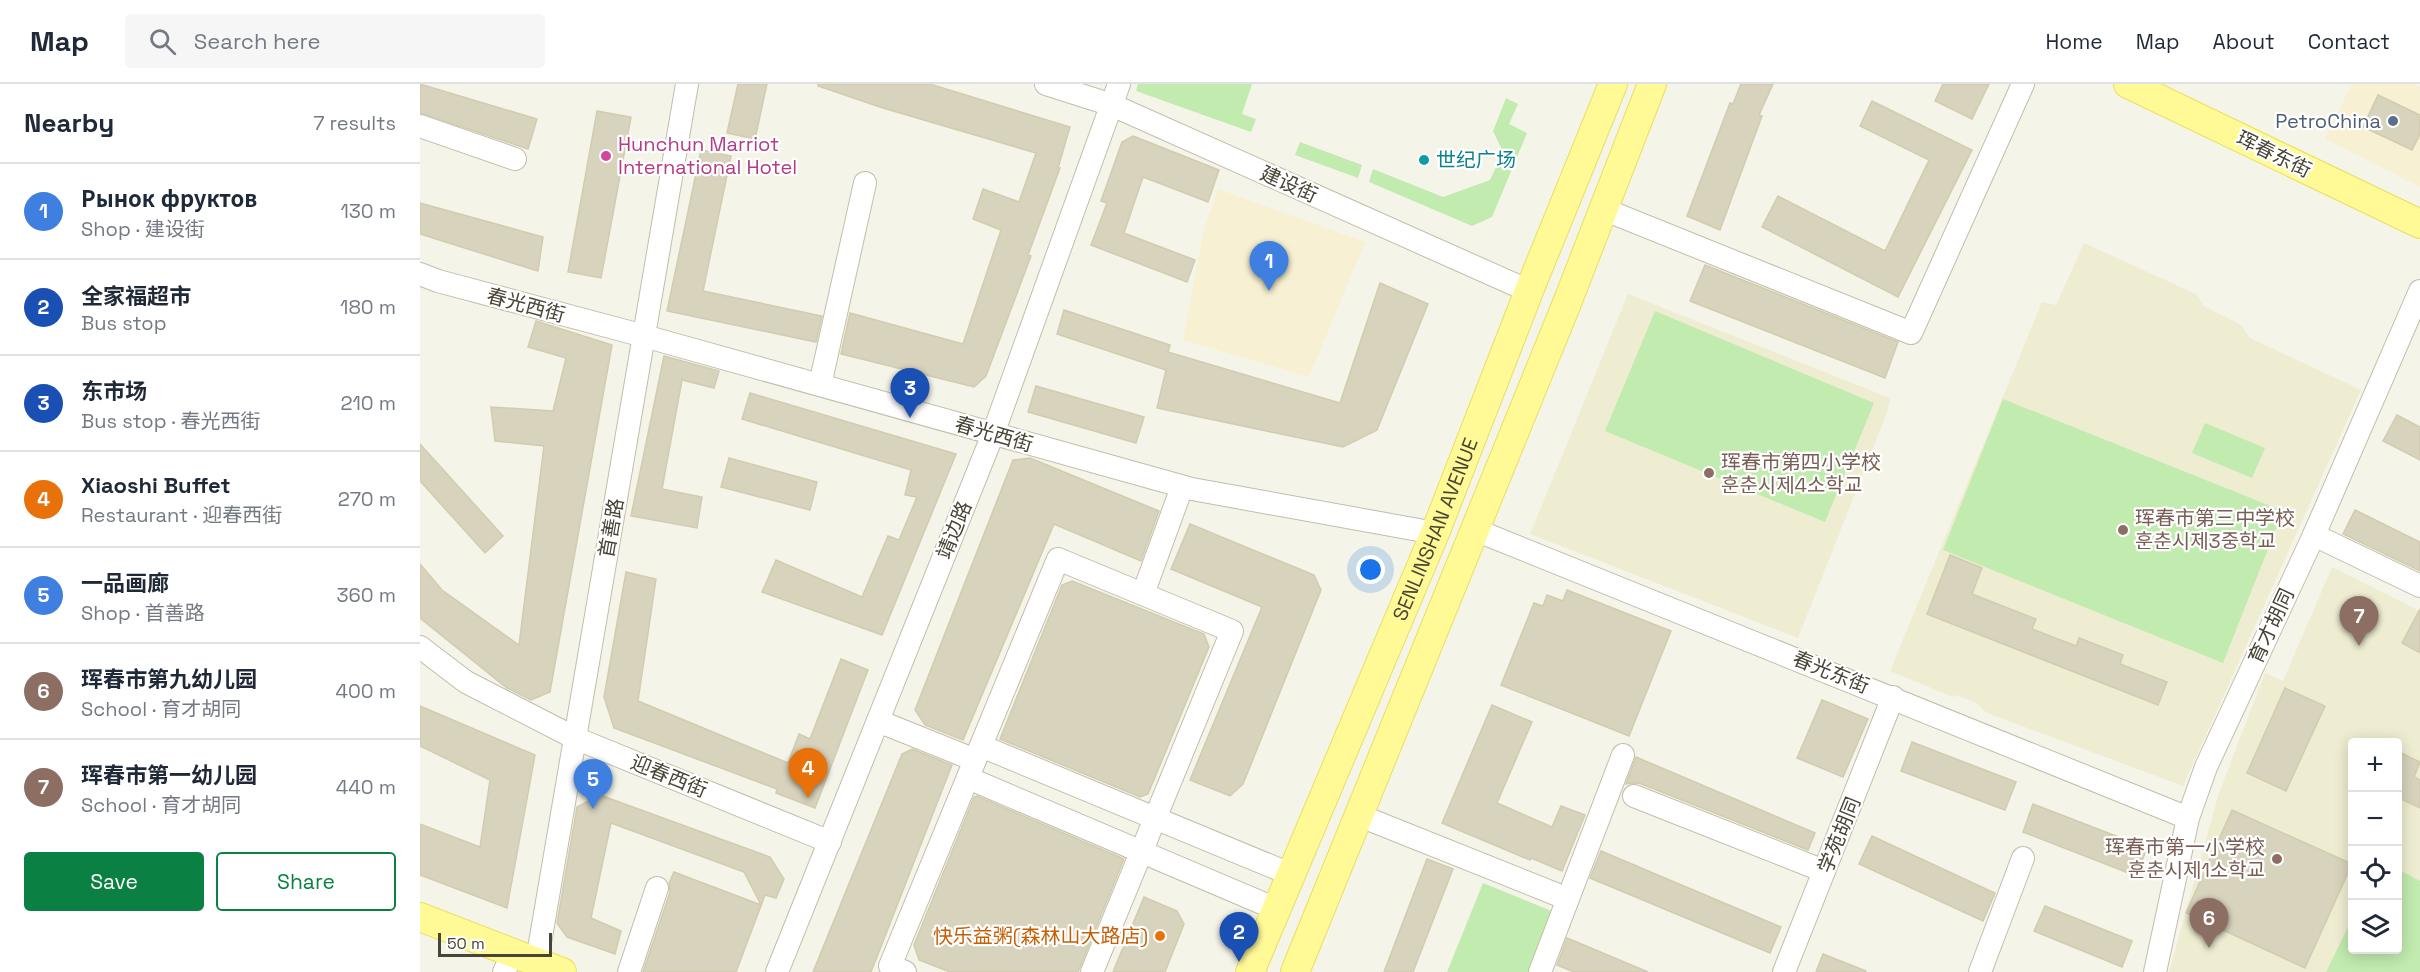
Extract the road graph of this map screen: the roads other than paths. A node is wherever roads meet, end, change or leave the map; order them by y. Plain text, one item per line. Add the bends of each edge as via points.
1 (687, 84) edge
2 (1046, 84) edge
3 (1613, 84) edge
4 (1652, 84) edge
5 (2023, 84) edge
6 (2128, 84) edge
7 (1116, 95) edge
8 (420, 126) edge
9 (515, 159) dead end
10 (865, 183) dead end
11 (1603, 209) junction
12 (2420, 224) edge
13 (420, 274) edge
14 (1529, 291) junction
15 (2420, 291) edge
16 (644, 336) junction
17 (820, 385) junction
18 (993, 434) junction
19 (1182, 487) junction
20 (1473, 530) junction
21 (1435, 533) junction
22 (2314, 534) junction
23 (2420, 586) edge
24 (1143, 594) junction
25 (420, 648) edge
26 (1893, 697) junction
27 (878, 721) junction
28 (575, 738) junction
29 (1623, 755) dead end
30 (974, 761) junction
31 (1634, 796) dead end
32 (1358, 815) junction
33 (1155, 818) junction
34 (2188, 818) junction
35 (830, 842) junction
36 (1141, 852) junction
37 (2023, 858) dead end
38 (1824, 871) junction
39 (1290, 874) junction
40 (657, 888) dead end
41 (1568, 899) junction
42 (1276, 909) junction
43 (420, 917) edge
44 (420, 935) edge
45 (526, 970) edge
46 (629, 972) edge
47 (777, 972) edge
48 (905, 972) edge
49 (1092, 972) edge
50 (1250, 972) edge
51 (1295, 972) edge
52 (1540, 972) edge
53 (1784, 972) edge
54 (1980, 972) edge
55 (2155, 972) edge

1 - 16 street, 首善路
2 - 7 street, 建设街
3 - 14 main road, SENLINSHAN AVENUE
4 - 11 main road, SENLINSHAN AVENUE
5 - 11 street via 1911,333
6 - 12 main road, 珲春东街
7 - 14 street, 建设街
7 - 18 street, 靖边路
8 - 9 street
10 - 17 street
11 - 20 main road, SENLINSHAN AVENUE
13 - 16 street, 春光西街
14 - 21 main road, SENLINSHAN AVENUE
15 - 22 street, 育才胡同
16 - 17 street, 春光西街
16 - 28 street, 首善路
17 - 18 street, 春光西街
18 - 19 street, 春光西街
18 - 27 street, 靖边路
19 - 21 street, 春光西街
19 - 24 street
20 - 26 street, 春光东街
20 - 32 main road, SENLINSHAN AVENUE
21 - 39 main road, SENLINSHAN AVENUE
22 - 23 street
22 - 34 street, 育才胡同 via 2206,767
24 - 30 street via 1058,559
24 - 33 street via 1233,631
25 - 28 street, 迎春西街 via 466,682
26 - 34 street, 春光东街
26 - 38 street, 学苑胡同
27 - 30 street
27 - 35 street, 靖边路
28 - 35 street, 迎春西街
28 - 45 street, 首善路
29 - 41 street
30 - 33 street
30 - 36 street
30 - 48 street via 890,966
31 - 38 street
32 - 41 street
32 - 51 main road, SENLINSHAN AVENUE
33 - 36 street
33 - 39 street
34 - 55 street, 育才胡同
35 - 47 street, 靖边路
36 - 42 street
36 - 49 street
37 - 54 street
38 - 53 street, 学苑胡同
39 - 42 main road, SENLINSHAN AVENUE
40 - 46 street
41 - 52 street
42 - 50 main road, SENLINSHAN AVENUE
43 - 45 main road
44 - 45 main road

